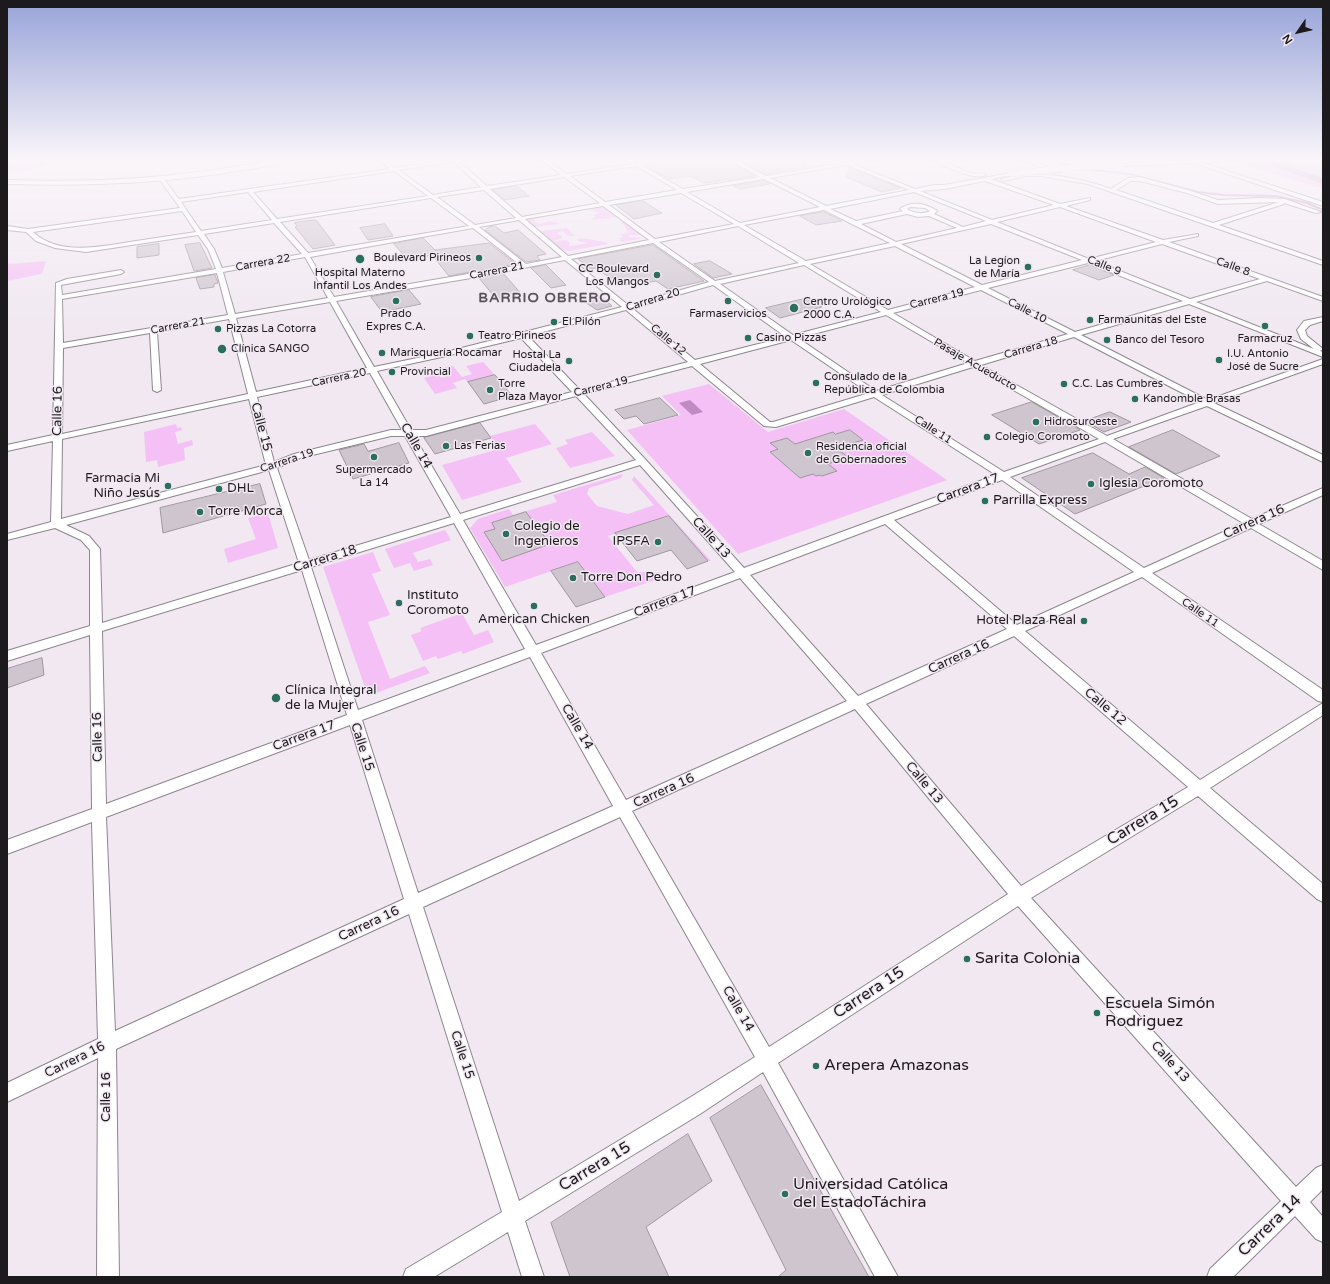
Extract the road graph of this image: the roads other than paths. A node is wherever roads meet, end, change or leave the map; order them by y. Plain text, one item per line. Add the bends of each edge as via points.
1 (106, 220) edge
2 (190, 220) edge
3 (283, 220) edge
4 (466, 220) edge
5 (513, 220) edge
6 (520, 220) edge
7 (626, 220) edge
8 (731, 220) edge
9 (760, 220) edge
10 (849, 220) edge
11 (871, 220) edge
12 (942, 220) edge
13 (989, 220) edge
14 (1003, 220) edge
15 (1100, 220) edge
16 (1199, 220) edge
17 (1230, 220) edge
18 (276, 221) junction
19 (994, 222) junction
20 (856, 223) junction
21 (738, 224) junction
22 (1214, 225) junction
23 (475, 226) junction
24 (7, 228) edge
25 (963, 229) junction
26 (28, 231) junction
27 (200, 233) junction
28 (1196, 235) dead end
29 (653, 240) junction
30 (1162, 242) junction
31 (895, 244) junction
32 (306, 256) junction
33 (565, 257) junction
34 (1088, 260) junction
35 (805, 263) junction
36 (1322, 263) edge
37 (524, 266) junction
38 (220, 271) junction
39 (122, 272) dead end
40 (1267, 279) junction
41 (714, 282) junction
42 (980, 288) junction
43 (58, 298) junction
44 (1323, 299) edge
45 (333, 301) junction
46 (1191, 301) junction
47 (628, 308) junction
48 (886, 312) junction
49 (232, 317) junction
50 (1323, 319) edge
51 (153, 330) junction
52 (523, 335) junction
53 (1074, 335) junction
54 (793, 338) junction
55 (59, 346) junction
56 (1323, 353) edge
57 (1323, 361) edge
58 (695, 363) junction
59 (974, 364) junction
60 (373, 370) junction
61 (157, 390) dead end
62 (578, 393) junction
63 (876, 394) junction
64 (253, 396) junction
65 (1208, 402) junction
66 (772, 425) joint
67 (408, 432) junction
68 (58, 437) junction
69 (1107, 439) junction
70 (7, 448) edge
71 (1323, 459) edge
72 (642, 461) junction
73 (272, 467) junction
74 (1003, 476) junction
75 (1323, 492) edge
76 (456, 519) junction
77 (886, 519) junction
78 (1251, 523) junction
79 (56, 524) junction
80 (7, 537) edge
81 (304, 566) junction
82 (1323, 566) edge
83 (1142, 572) junction
84 (742, 573) junction
85 (95, 628) junction
86 (1016, 631) junction
87 (534, 652) junction
88 (7, 656) edge
89 (1323, 697) edge
90 (857, 703) junction
91 (1323, 708) edge
92 (353, 718) junction
93 (1200, 787) junction
94 (624, 809) junction
95 (99, 812) junction
96 (7, 847) edge
97 (1323, 894) edge
98 (1019, 896) junction
99 (412, 904) junction
100 (107, 1044) junction
101 (766, 1059) junction
102 (7, 1093) edge
103 (1323, 1175) edge
104 (1295, 1200) junction
105 (514, 1216) junction
106 (1323, 1232) edge
107 (108, 1277) edge
108 (414, 1277) edge
109 (533, 1277) edge
110 (887, 1277) edge
111 (1218, 1277) edge

1 - 26 street
2 - 27 street, Calle 15
3 - 18 street
4 - 23 street
5 - 23 street, Carrera 22
6 - 33 street, Calle 12
7 - 29 street, Calle 11
8 - 21 street, Pasaje Acueducto
9 - 21 street, Carrera 21
10 - 20 street, Calle 10
11 - 20 street
12 - 25 street
13 - 19 street, Calle 9
14 - 19 street, Carrera 20
15 - 30 street, Calle 8
16 - 22 street
17 - 22 street
18 - 27 street
18 - 32 street, Calle 14
19 - 25 street, Carrera 20
19 - 34 street, Calle 9
20 - 31 street, Calle 10
21 - 29 street, Carrera 21
21 - 35 street, Pasaje Acueducto
22 - 36 street
23 - 32 street, Carrera 22
23 - 37 street
24 - 26 street
25 - 31 street, Carrera 20
26 - 27 street via 38,240 57,248 72,249 97,249
27 - 38 street, Calle 15 via 212,249
28 - 30 street, Carrera 19
29 - 33 street, Carrera 21
29 - 41 street, Calle 11
30 - 34 street, Carrera 19
30 - 40 street, Calle 8
31 - 35 street, Carrera 20
31 - 42 street, Calle 10
32 - 38 street, Carrera 22
32 - 45 street, Calle 14
33 - 37 street, Carrera 21
33 - 47 street, Calle 12
34 - 42 street, Carrera 19
34 - 46 street, Calle 9
35 - 41 street, Carrera 20
35 - 48 street, Pasaje Acueducto
37 - 45 street, Carrera 21
38 - 43 street, Carrera 22
38 - 49 street, Calle 15
39 - 43 street, Calle 16 via 61,282 58,284
40 - 44 street, Calle 8
40 - 46 street, Carrera 18
41 - 47 street, Carrera 20
41 - 54 street, Calle 11
42 - 48 street, Carrera 19
42 - 53 street, Calle 10
43 - 55 street, Calle 16
45 - 49 street, Carrera 21
45 - 60 street, Calle 14
46 - 53 street, Carrera 18
46 - 56 street, Calle 9
47 - 52 street, Carrera 20
47 - 58 street, Calle 12
48 - 54 street, Carrera 19
48 - 59 street, Pasaje Acueducto
49 - 51 street, Carrera 21
49 - 64 street, Calle 15
50 - 56 street via 1307,323 1301,330 1304,337
51 - 55 street, Carrera 21
51 - 61 street
52 - 60 street, Carrera 20
52 - 62 street, Calle 13
53 - 59 street, Carrera 18
53 - 65 street, Calle 10
54 - 58 street, Carrera 19
54 - 63 street, Calle 11
55 - 68 street, Calle 16
57 - 65 street, Carrera 17
58 - 62 street, Carrera 19
58 - 66 street, Calle 12 via 767,424
59 - 63 street, Carrera 18
59 - 69 street, Pasaje Acueducto
60 - 64 street, Carrera 20
60 - 67 street, Calle 14
62 - 67 street, Carrera 19 via 426,433
62 - 72 street, Calle 13
63 - 66 street, Carrera 18
63 - 74 street, Calle 11
64 - 68 street, Carrera 20
64 - 73 street, Calle 15
65 - 69 street, Carrera 17
65 - 71 street, Calle 10
67 - 73 street, Carrera 19 via 391,433 297,456
67 - 76 street, Calle 14
68 - 70 street, Carrera 20
68 - 79 street, Calle 16
69 - 74 street, Carrera 17
69 - 78 street, Pasaje Acueducto
72 - 76 street, Carrera 18
72 - 84 street, Calle 13
73 - 79 street, Carrera 19
73 - 81 street, Calle 15
74 - 77 street, Carrera 17
74 - 83 street, Calle 11
75 - 78 street, Carrera 16
76 - 81 street, Carrera 18
76 - 87 street, Calle 14
77 - 84 street, Carrera 17
77 - 86 street, Calle 12
78 - 82 street, Pasaje Acueducto
78 - 83 street, Carrera 16
79 - 80 street, Carrera 19
79 - 85 street, Calle 16 via 85,538 95,549
81 - 85 street, Carrera 18
81 - 92 street, Calle 15
83 - 86 street, Carrera 16
83 - 89 street, Calle 11
84 - 87 street, Carrera 17
84 - 90 street, Calle 13
85 - 88 street, Carrera 18
85 - 95 street, Calle 16
86 - 90 street, Carrera 16
86 - 93 street, Calle 12
87 - 92 street, Carrera 17
87 - 94 street, Calle 14
90 - 94 street, Carrera 16
90 - 98 street, Calle 13
91 - 93 street, Carrera 15
92 - 95 street, Carrera 17
92 - 99 street, Calle 15
93 - 97 street, Calle 12
93 - 98 street, Carrera 15
94 - 99 street, Carrera 16
94 - 101 street, Calle 14
95 - 96 street, Carrera 17
95 - 100 street, Calle 16
98 - 101 street, Carrera 15
98 - 104 street, Calle 13
99 - 100 street, Carrera 16
99 - 105 street, Calle 15
100 - 102 street, Carrera 16
100 - 107 street, Calle 16
101 - 105 street, Carrera 15 via 693,1107
101 - 110 street, Calle 14
103 - 104 street, Carrera 14
104 - 106 street, Calle 13
104 - 111 street, Carrera 14
105 - 108 street, Carrera 15
105 - 109 street, Calle 15

